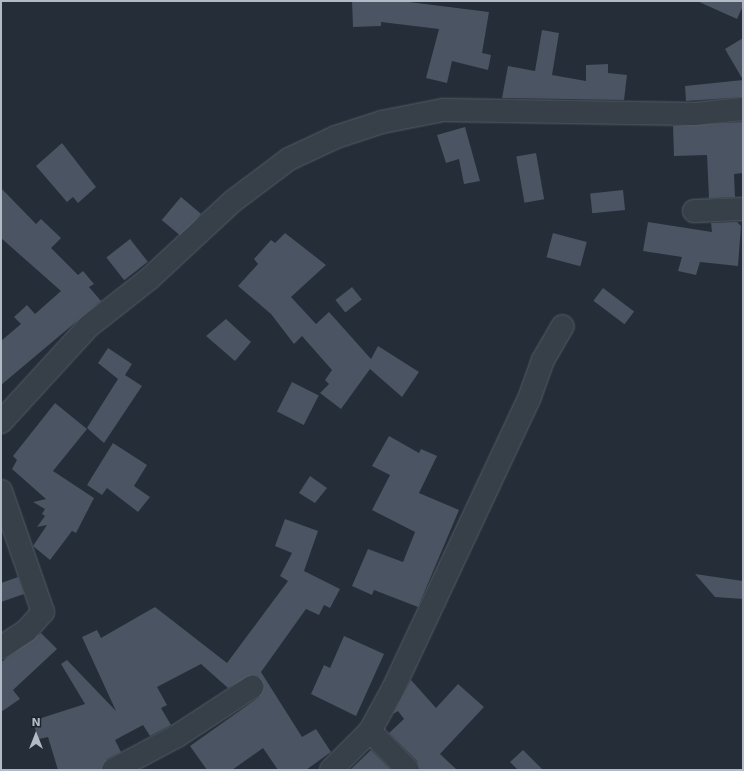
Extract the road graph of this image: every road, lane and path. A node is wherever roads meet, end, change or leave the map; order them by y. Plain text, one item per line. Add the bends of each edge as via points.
1 (743, 109) edge
2 (743, 209) edge
3 (694, 211) dead end
4 (563, 326) dead end
5 (1, 422) edge
6 (1, 491) edge
7 (1, 647) edge
8 (252, 688) dead end
9 (370, 731) junction
10 (113, 770) edge
11 (332, 770) edge
12 (408, 770) edge

1 - 5 street via 694,114 443,110 382,122 336,137 289,159 233,201 149,279 89,326
2 - 3 street
4 - 9 street via 543,360 421,630
6 - 7 street via 43,612 26,631
8 - 10 street via 177,736
9 - 11 street
9 - 12 street

